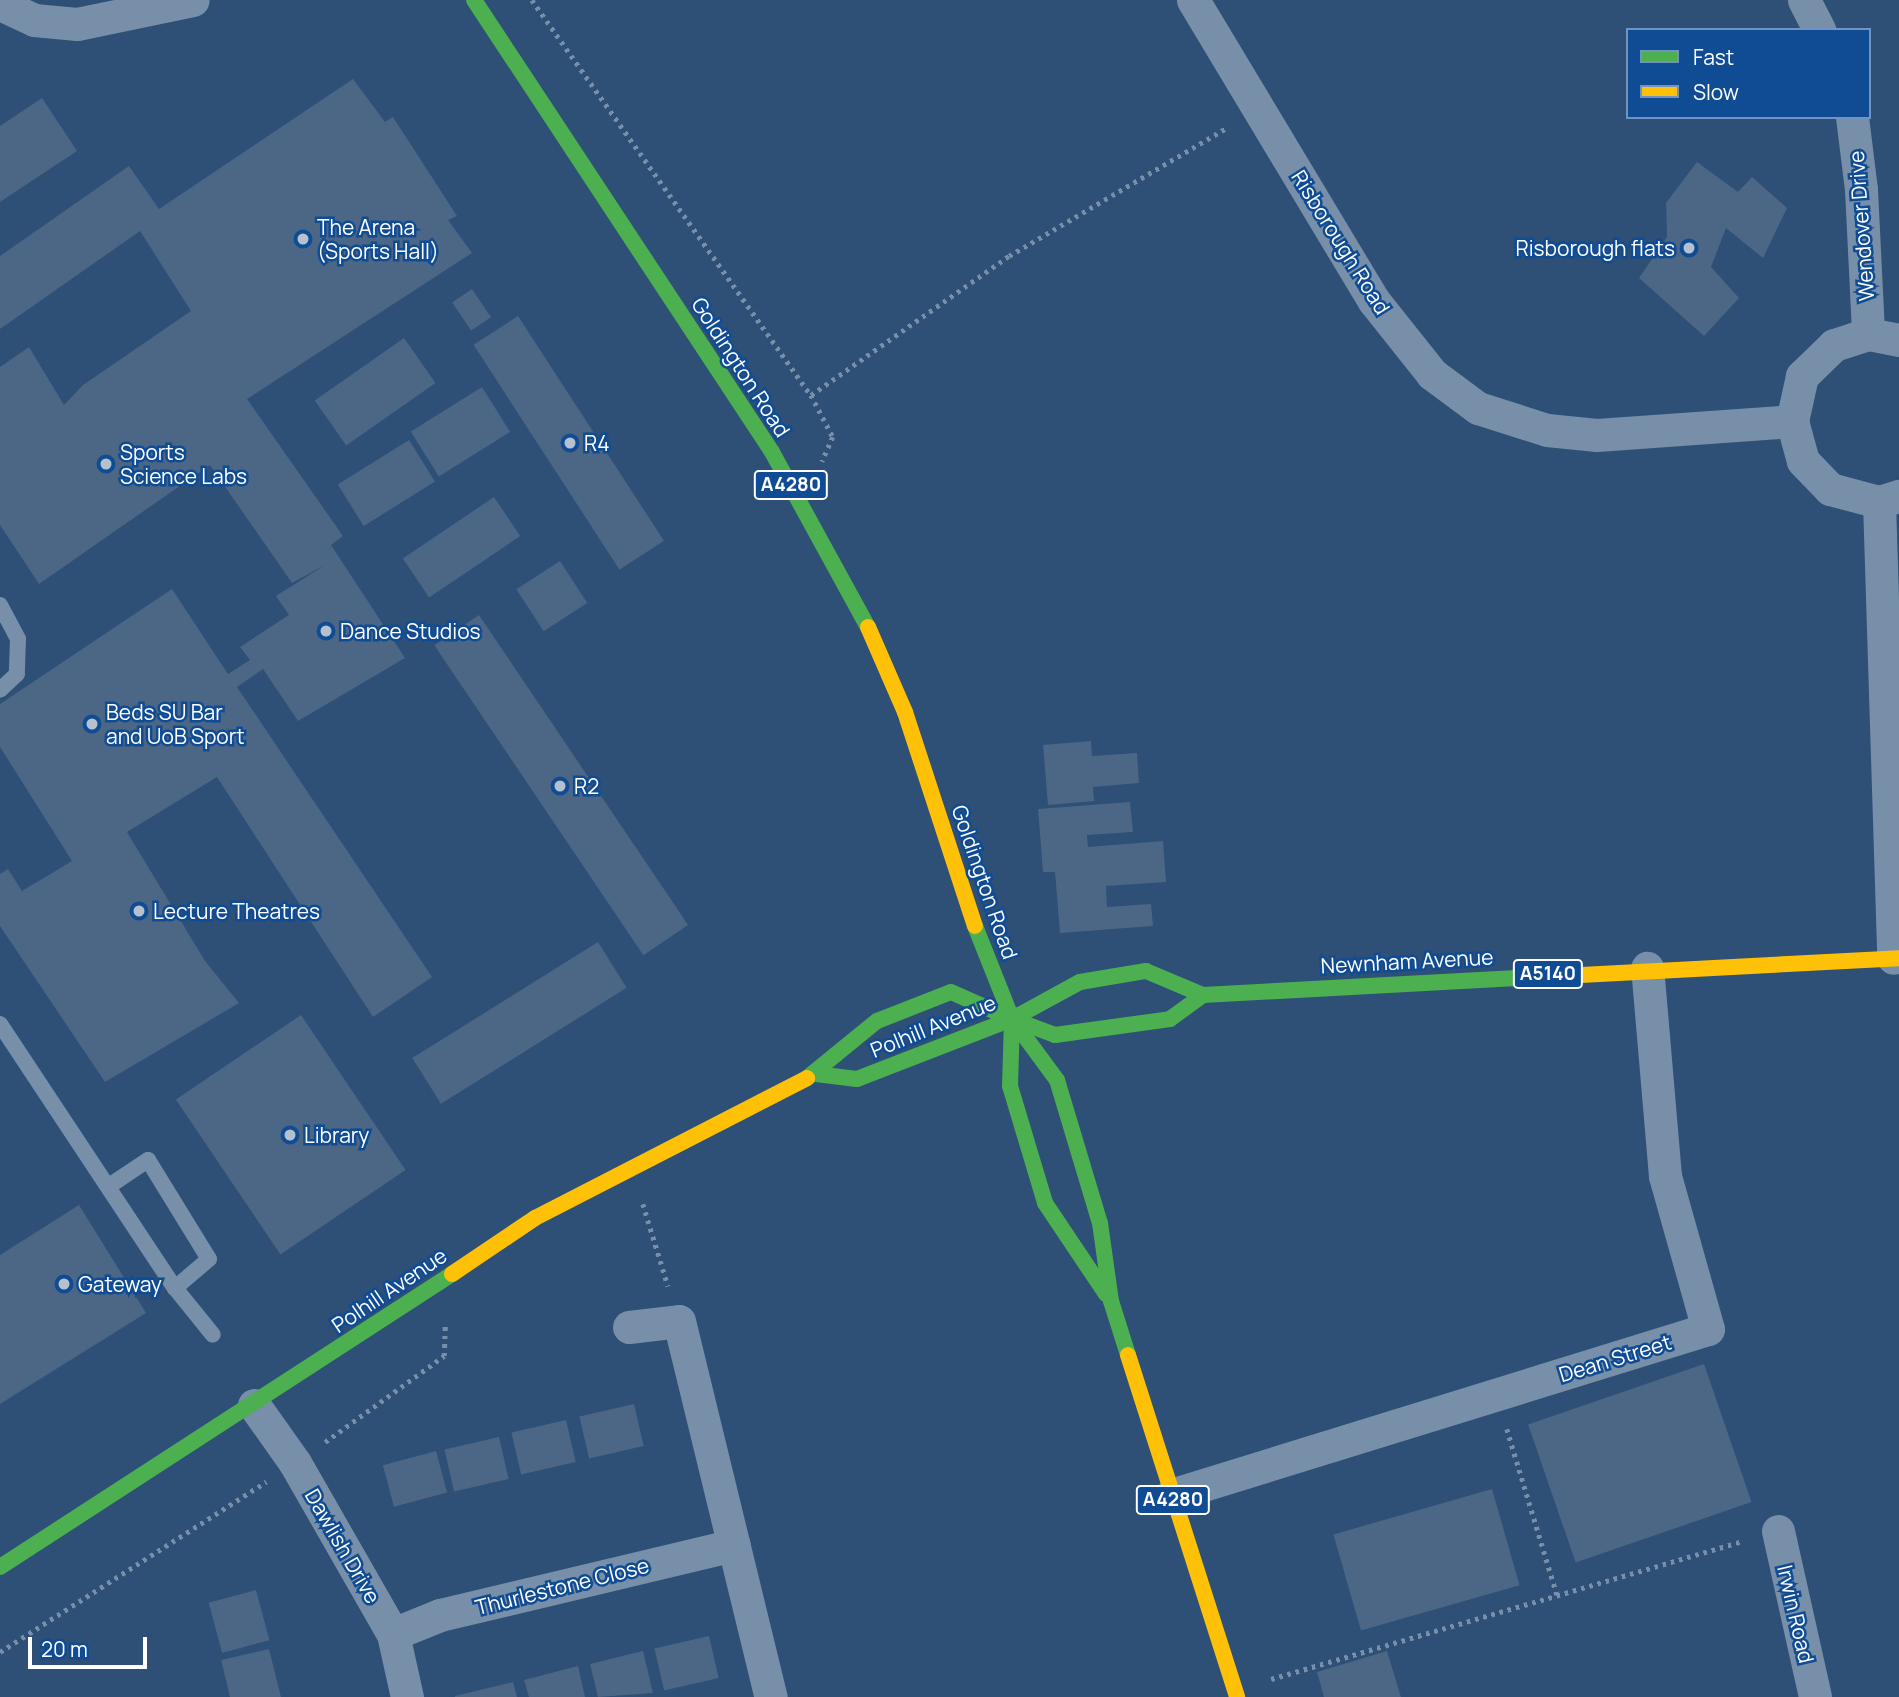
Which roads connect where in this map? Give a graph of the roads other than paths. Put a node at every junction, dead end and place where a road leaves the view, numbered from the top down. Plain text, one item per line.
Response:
1 (193, 0) edge
2 (474, 0) edge
3 (1193, 0) edge
4 (1804, 0) edge
5 (0, 4) edge
6 (1818, 28) edge
7 (1852, 119) edge
8 (1884, 337) edge
9 (1791, 421) junction
10 (1889, 499) edge
11 (0, 606) edge
12 (0, 690) edge
13 (1896, 958) edge
14 (1647, 968) junction
15 (1203, 995) junction
16 (1012, 1018) junction
17 (0, 1024) edge
18 (816, 1074) junction
19 (109, 1186) junction
20 (175, 1288) junction
21 (1111, 1301) junction
22 (629, 1327) dead end
23 (213, 1335) dead end
24 (254, 1405) junction
25 (1171, 1495) junction
26 (1778, 1531) road end
27 (734, 1545) junction
28 (0, 1567) edge
29 (393, 1634) junction
30 (1236, 1693) edge
31 (407, 1697) edge
32 (771, 1697) edge
33 (1815, 1697) edge

1 - 5 street
2 - 16 main road, Goldington Road / A4280
3 - 9 street, Risborough Road
4 - 6 street
7 - 8 street, Wendover Drive
8 - 9 street
9 - 10 street
10 - 13 street
11 - 12 lane
13 - 14 main road, Newnham Avenue / A5140
14 - 15 main road, Newnham Avenue / A5140
14 - 25 street, Dean Street
15 - 16 main road
15 - 16 main road
16 - 18 main road, Polhill Avenue
16 - 18 main road, Polhill Avenue
16 - 21 main road, Goldington Road / A4280
16 - 21 main road, Goldington Road
17 - 19 lane
18 - 24 main road, Polhill Avenue
19 - 20 lane
19 - 20 lane
20 - 23 lane
21 - 25 main road, Goldington Road / A4280
22 - 27 street
24 - 28 main road, Polhill Avenue
24 - 29 street, Dawlish Drive
25 - 30 main road, Goldington Road / A4280
26 - 33 street, Irwin Road
27 - 29 street, Thurlestone Close
27 - 32 street
29 - 31 street, Dawlish Drive

